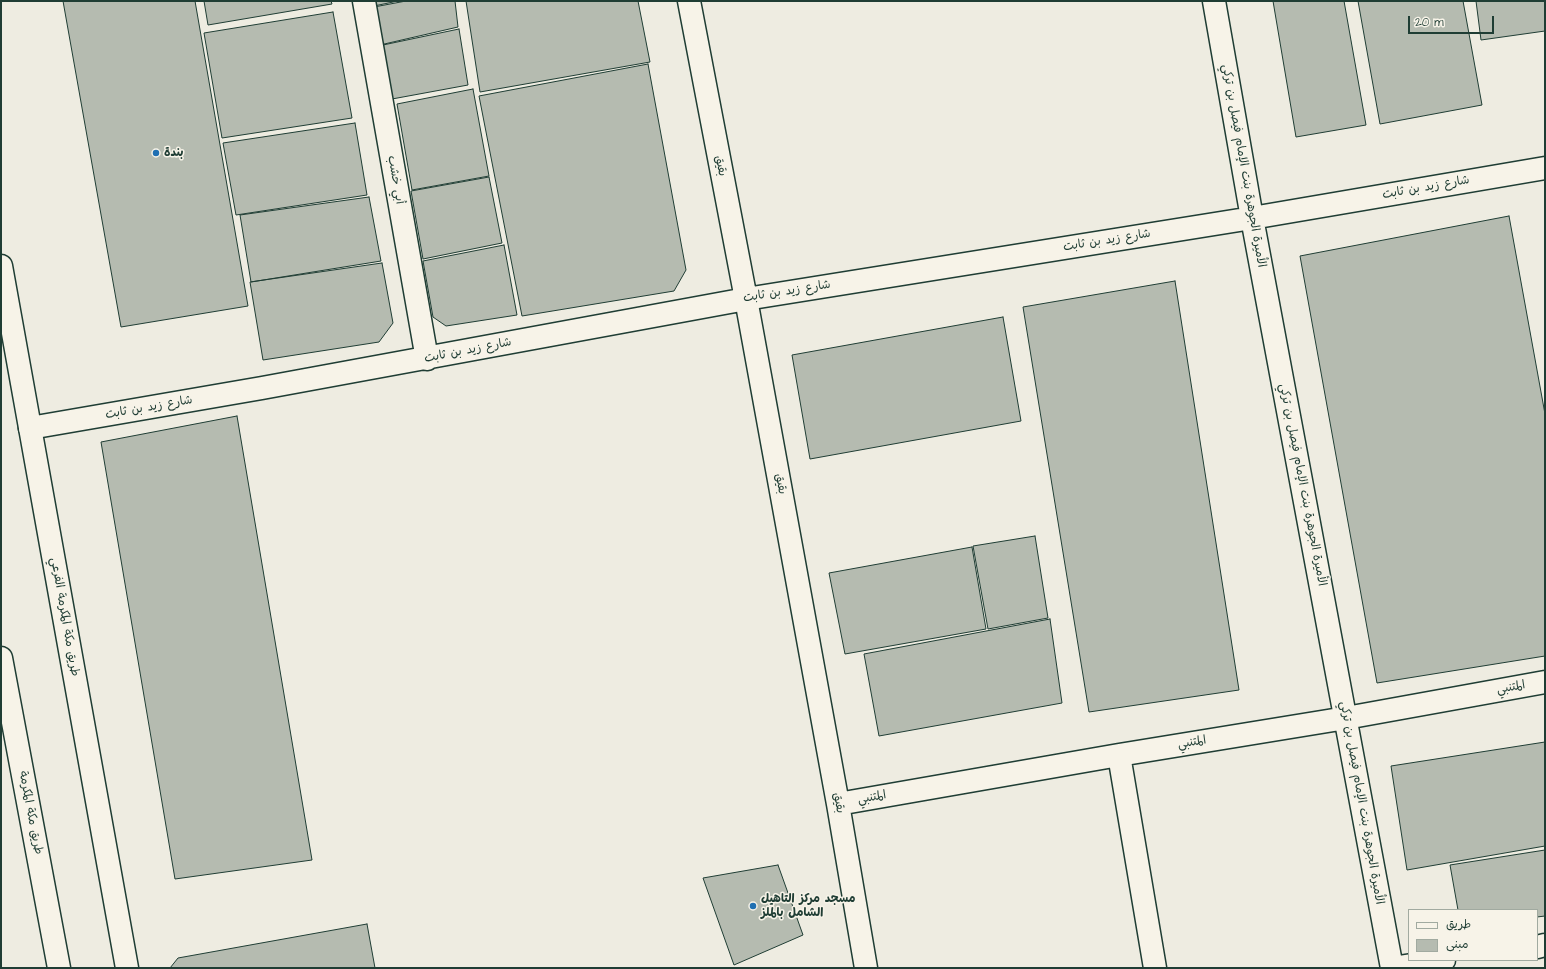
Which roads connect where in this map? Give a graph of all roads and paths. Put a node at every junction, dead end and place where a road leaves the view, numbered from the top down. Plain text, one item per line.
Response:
1 (364, 1) edge
2 (689, 1) edge
3 (1214, 1) edge
4 (1545, 168) edge
5 (1252, 218) junction
6 (1, 266) edge
7 (746, 299) junction
8 (426, 358) junction
9 (30, 428) junction
10 (1, 658) edge
11 (1545, 682) edge
12 (1346, 718) junction
13 (1119, 755) junction
14 (838, 804) junction
15 (1438, 961) edge
16 (59, 968) edge
17 (127, 968) edge
18 (866, 968) edge
19 (1155, 968) edge
20 (1392, 968) edge

1 - 8 main road, أبي خشب
2 - 7 main road, بقيق
3 - 5 main road, الأميرة الجوهرة بنت الإمام فيصل بن تركي
4 - 5 main road, شارع زيد بن ثابت
5 - 7 main road, شارع زيد بن ثابت
5 - 12 main road, الأميرة الجوهرة بنت الإمام فيصل بن تركي
6 - 9 main road, طريق مكة المكرمة الفرعي
7 - 8 main road, شارع زيد بن ثابت
7 - 14 main road, بقيق
8 - 9 main road, شارع زيد بن ثابت
9 - 17 main road, طريق مكة المكرمة الفرعي
10 - 16 main road, طريق مكة المكرمة
11 - 12 main road, المتنبي
12 - 13 main road, المتنبي
12 - 20 main road, الأميرة الجوهرة بنت الإمام فيصل بن تركي
13 - 14 main road, المتنبي
13 - 19 main road
14 - 18 main road, بقيق
15 - 20 main road

